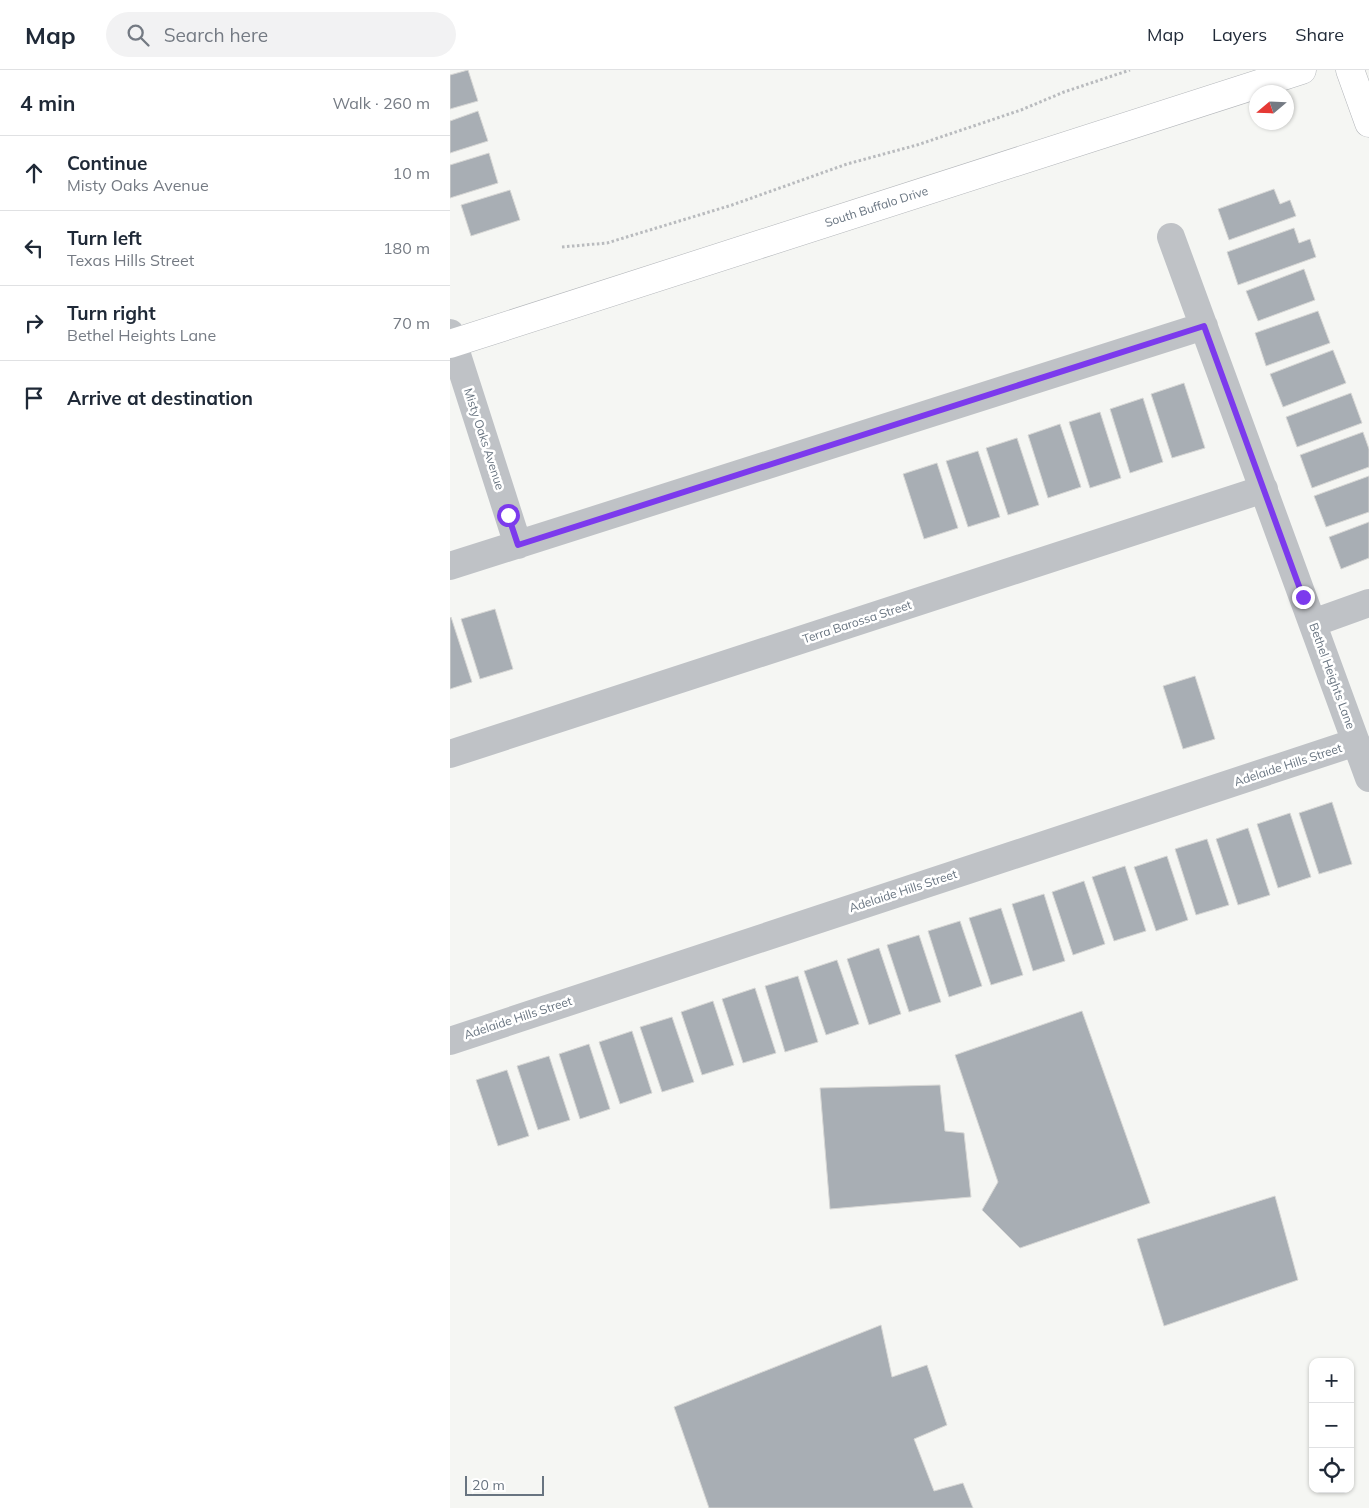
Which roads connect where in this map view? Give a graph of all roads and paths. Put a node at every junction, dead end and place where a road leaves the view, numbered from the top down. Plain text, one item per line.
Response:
1 (1130, 70) edge
2 (1302, 70) edge
3 (1350, 70) edge
4 (1369, 123) edge
5 (1171, 237) dead end
6 (562, 247) dead end
7 (1204, 326) junction
8 (451, 340) edge
9 (1264, 490) junction
10 (518, 545) junction
11 (450, 566) edge
12 (1369, 603) edge
13 (1313, 623) junction
14 (1356, 742) junction
15 (450, 754) edge
16 (1369, 778) edge
17 (450, 1040) edge

1 - 6 path
2 - 8 main road, South Buffalo Drive
3 - 4 main road
5 - 7 street, Bethel Heights Lane
7 - 9 street, Bethel Heights Lane
7 - 10 street
8 - 10 street, Misty Oaks Avenue
9 - 13 street, Bethel Heights Lane
9 - 15 street, Terra Barossa Street
10 - 11 street
12 - 13 street
13 - 14 street, Bethel Heights Lane
14 - 16 street, Bethel Heights Lane
14 - 17 street, Adelaide Hills Street

